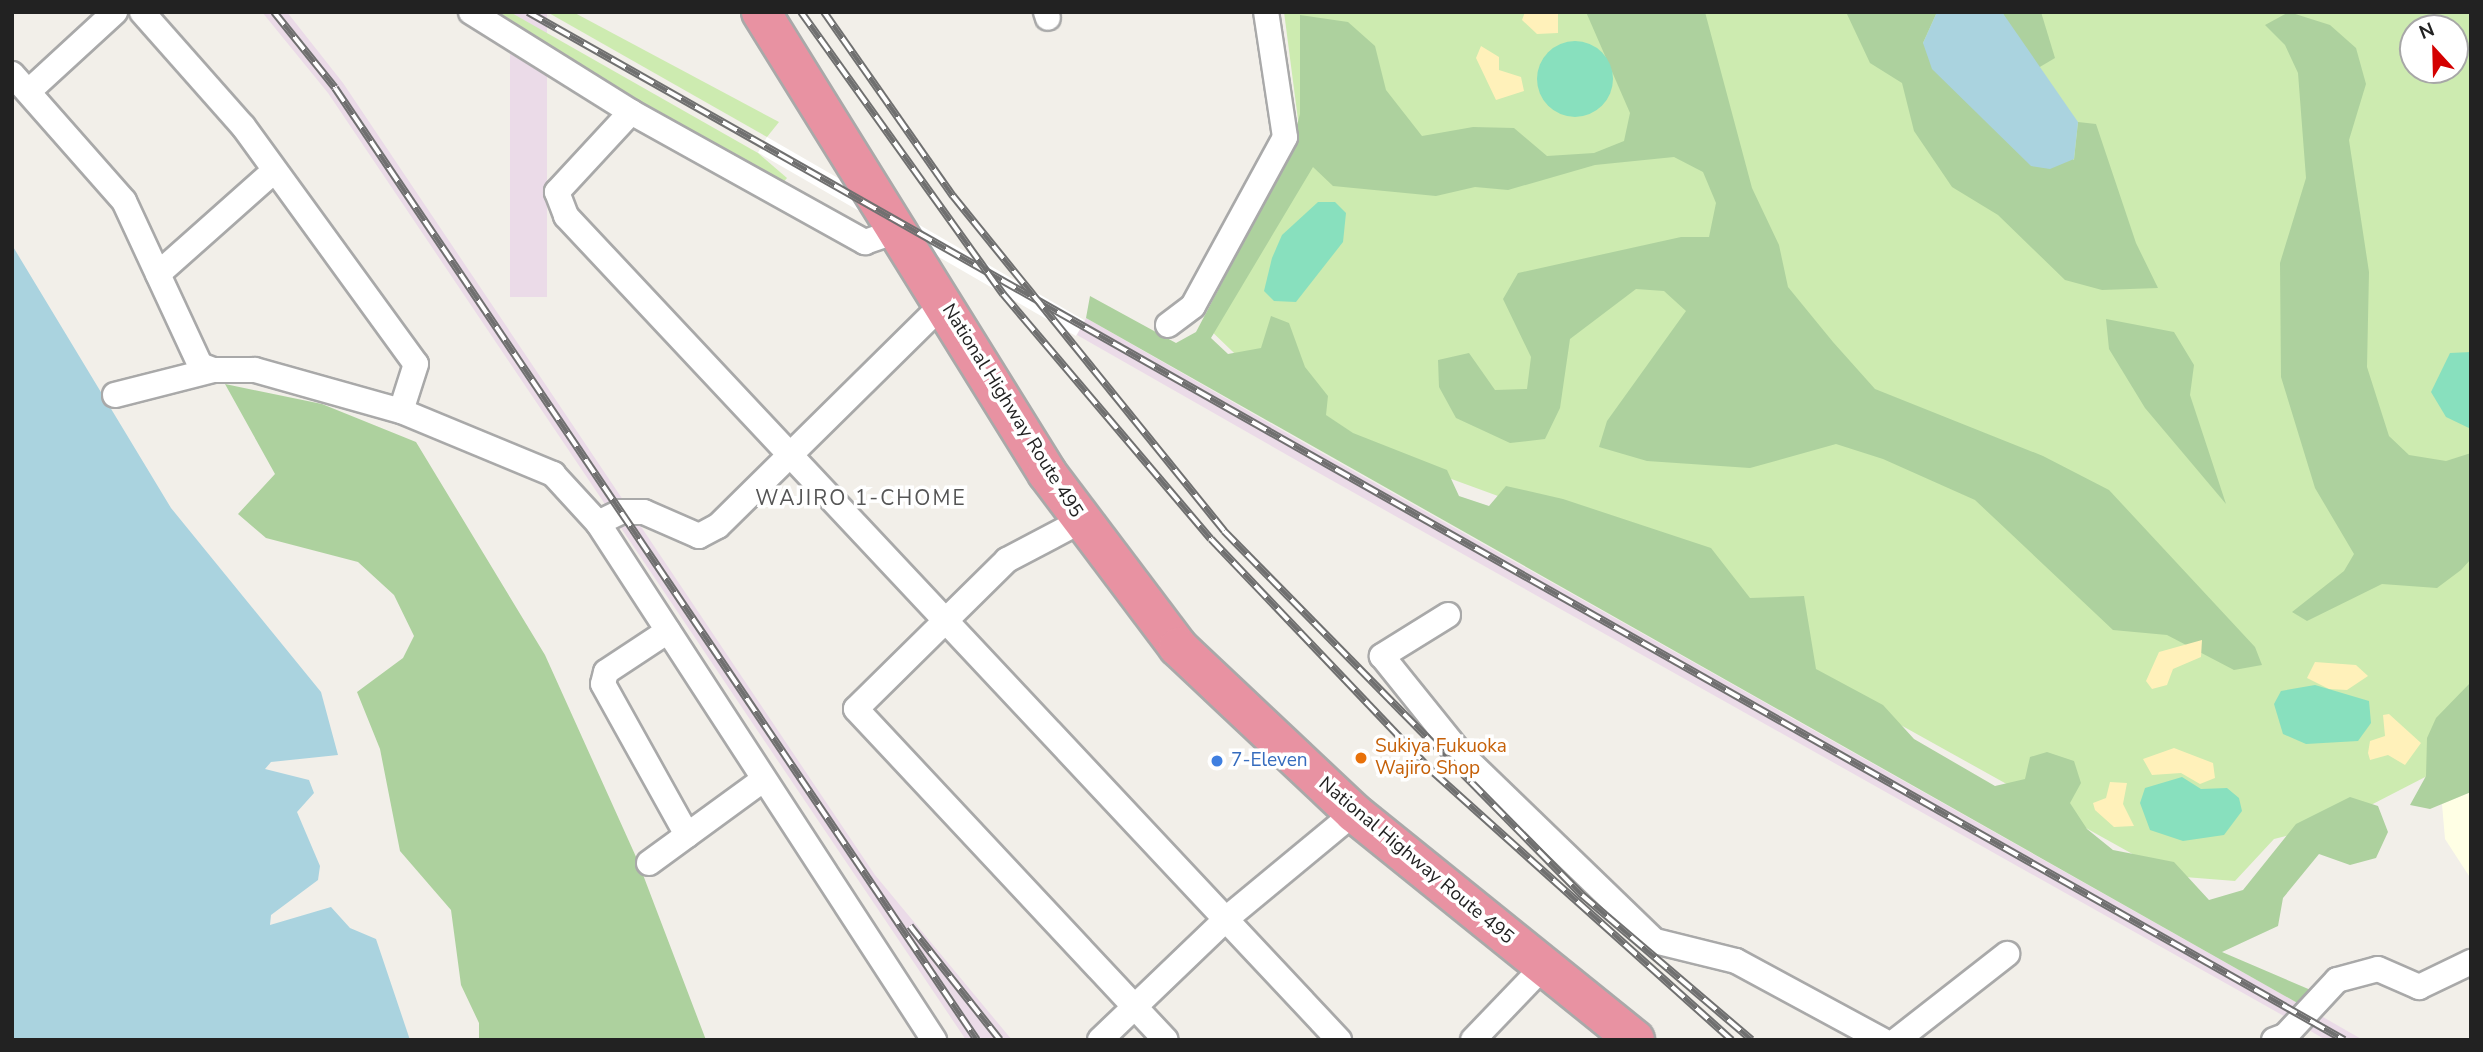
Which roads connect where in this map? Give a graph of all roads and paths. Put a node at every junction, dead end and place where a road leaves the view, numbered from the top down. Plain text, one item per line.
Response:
1 (115, 12) edge
2 (142, 12) edge
3 (471, 12) edge
4 (761, 12) edge
5 (1266, 12) edge
6 (21, 82) edge
7 (631, 112) junction
8 (274, 171) junction
9 (900, 230) junction
10 (158, 274) junction
11 (944, 303) junction
12 (1168, 325) dead end
13 (213, 370) junction
14 (115, 395) dead end
15 (401, 411) junction
16 (788, 453) junction
17 (1081, 521) junction
18 (598, 523) junction
19 (1448, 615) dead end
20 (943, 621) junction
21 (668, 631) junction
22 (763, 780) junction
23 (1354, 813) junction
24 (687, 835) junction
25 (649, 863) dead end
26 (1227, 918) junction
27 (2007, 954) dead end
28 (2471, 962) edge
29 (1544, 966) junction
30 (1135, 1007) junction
31 (934, 1040) edge
32 (1100, 1040) edge
33 (1166, 1040) edge
34 (1339, 1040) edge
35 (1473, 1040) edge
36 (1635, 1040) edge
37 (1882, 1040) edge
38 (1897, 1040) edge
39 (2274, 1040) edge

1 - 6 street
2 - 8 street
3 - 7 street
4 - 9 highway, National Highway Route 495
5 - 12 street
6 - 10 street
7 - 9 street
7 - 16 street
8 - 10 street
8 - 15 street
9 - 11 highway, National Highway Route 495
10 - 13 street
11 - 16 street
11 - 17 highway, National Highway Route 495
13 - 14 street
13 - 15 street
15 - 18 street
16 - 18 street
16 - 20 street
17 - 20 street
17 - 23 highway, National Highway Route 495
18 - 21 street
19 - 37 street
20 - 26 street
20 - 30 street
21 - 22 street
21 - 24 street
22 - 24 street
22 - 31 street
23 - 26 street
23 - 29 highway, National Highway Route 495
24 - 25 street
26 - 30 street
26 - 34 street
27 - 38 street
28 - 39 street
29 - 35 street
29 - 36 highway, National Highway Route 495
30 - 32 street
30 - 33 street

